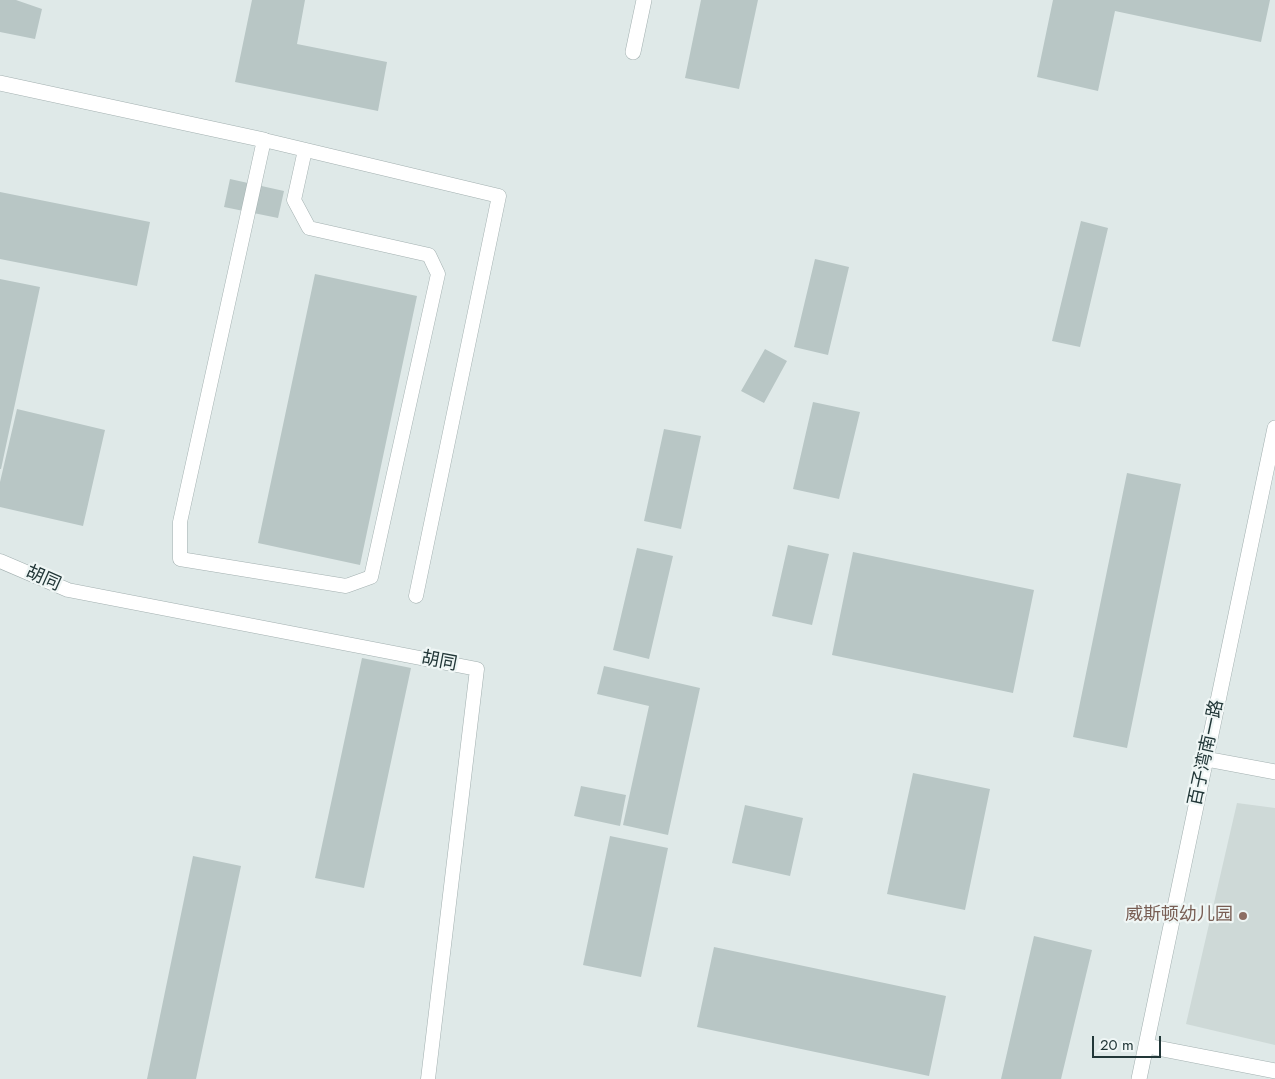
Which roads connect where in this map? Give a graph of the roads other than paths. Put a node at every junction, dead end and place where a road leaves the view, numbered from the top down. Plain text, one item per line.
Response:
1 (644, 0) edge
2 (633, 52) dead end
3 (0, 83) edge
4 (264, 140) junction
5 (305, 150) junction
6 (1275, 428) edge
7 (0, 561) edge
8 (416, 596) dead end
9 (1206, 759) junction
10 (1275, 772) edge
11 (1147, 1046) junction
12 (1275, 1071) edge
13 (428, 1079) edge
14 (1140, 1079) edge

1 - 2 street
3 - 4 street
4 - 5 lane
4 - 5 lane
5 - 8 lane
6 - 9 street, 百子湾南一路
7 - 13 lane, 胡同
9 - 10 street
9 - 11 street, 百子湾南一路
11 - 12 street
11 - 14 street, 百子湾南一路

